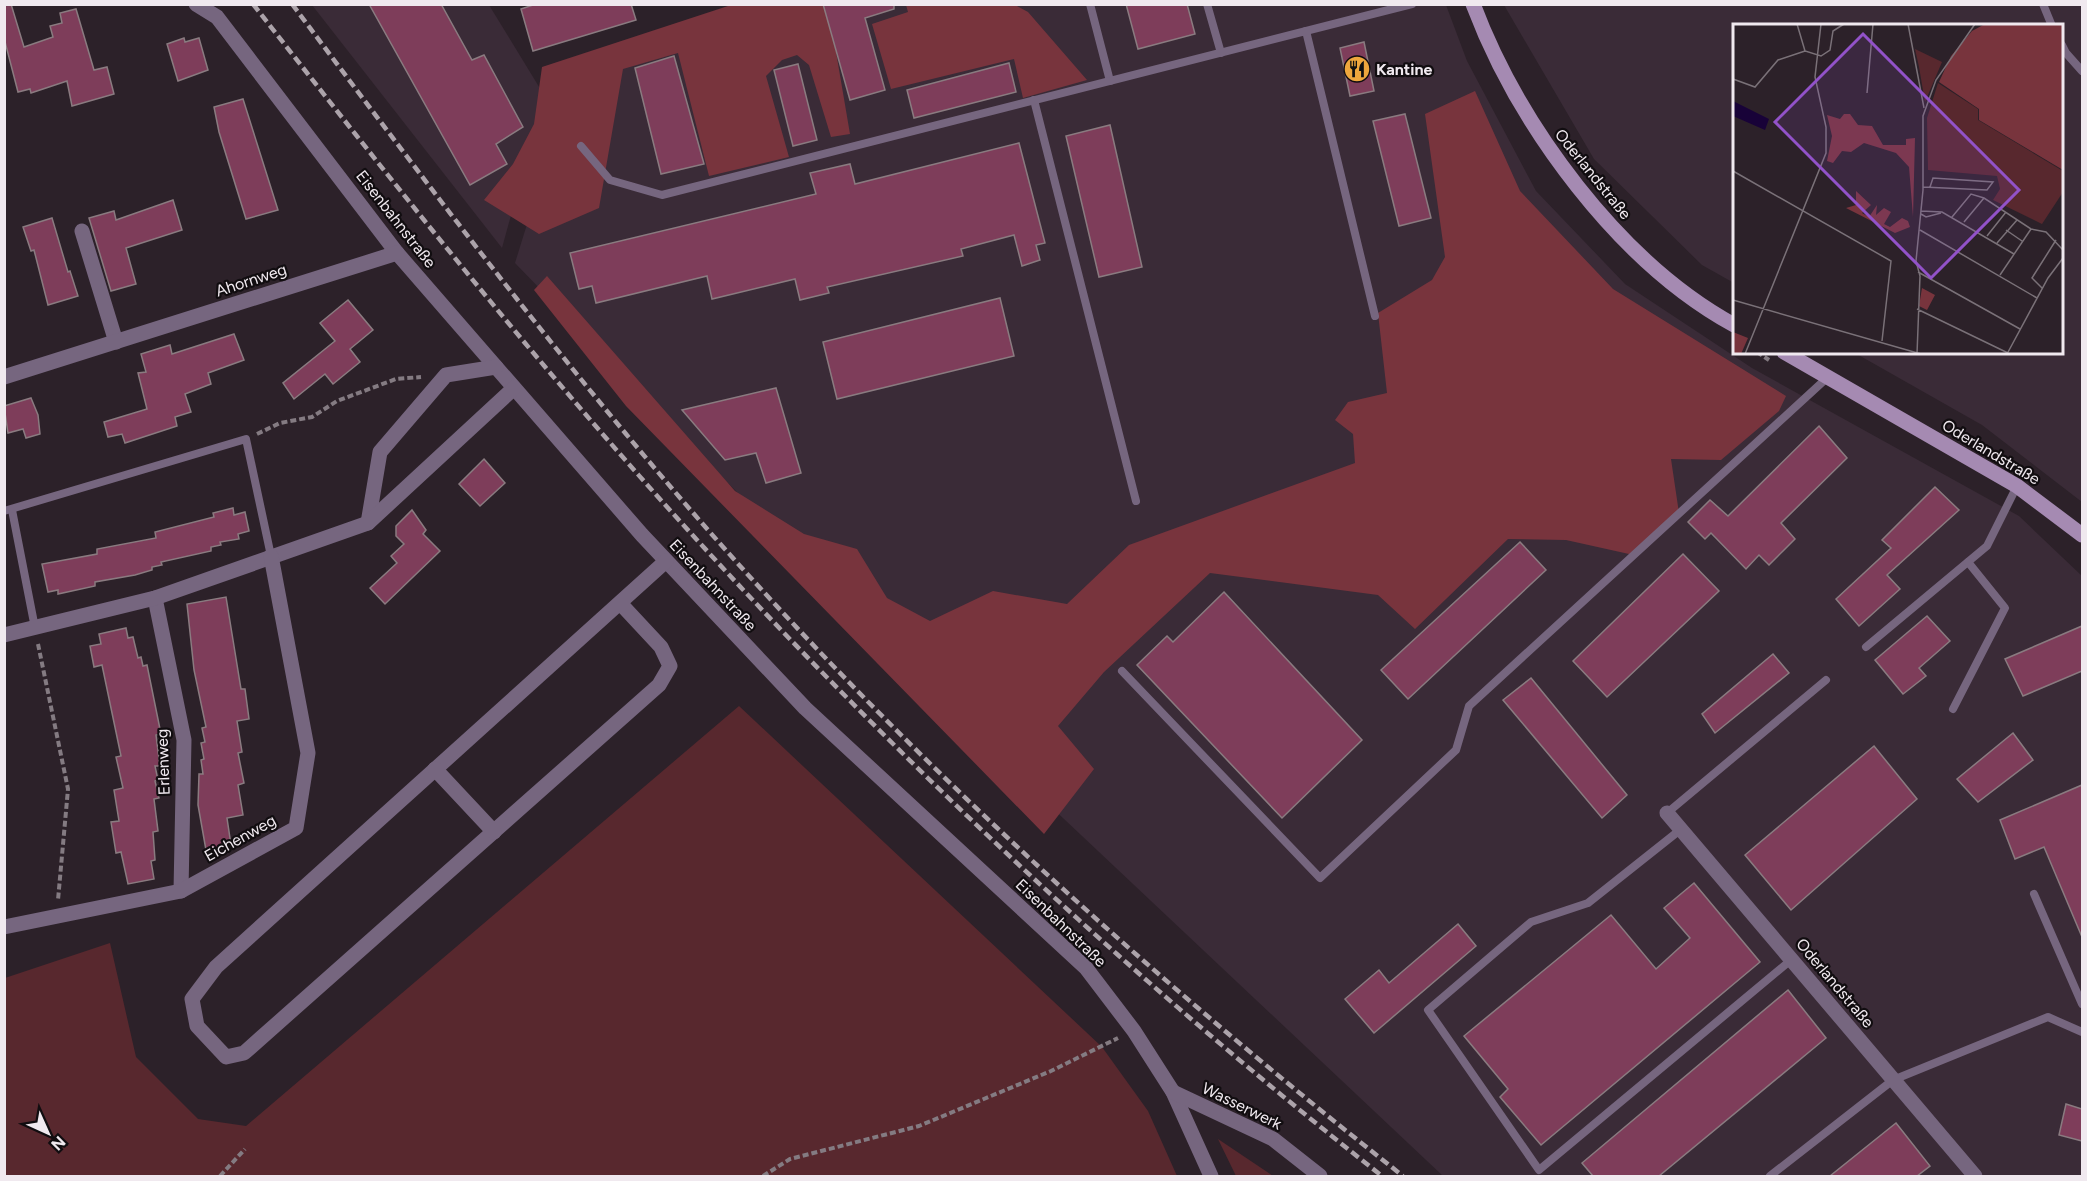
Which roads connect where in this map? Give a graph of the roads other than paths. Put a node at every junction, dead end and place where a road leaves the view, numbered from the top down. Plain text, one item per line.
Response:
1 (196, 4) edge
2 (1090, 4) edge
3 (1207, 4) edge
4 (1412, 4) edge
5 (1473, 4) edge
6 (2043, 4) edge
7 (2051, 24) edge
8 (1306, 31) junction
9 (2063, 47) edge
10 (1221, 53) junction
11 (2082, 71) edge
12 (1110, 81) junction
13 (1034, 100) junction
14 (581, 146) dead end
15 (82, 231) dead end
16 (397, 253) junction
17 (1374, 316) dead end
18 (1733, 324) edge
19 (116, 342) junction
20 (1788, 354) edge
21 (496, 366) junction
22 (4, 377) edge
23 (1828, 377) junction
24 (514, 388) junction
25 (2018, 486) junction
26 (1136, 501) dead end
27 (8, 510) edge
28 (369, 523) junction
29 (2082, 535) edge
30 (271, 556) junction
31 (666, 561) junction
32 (1968, 562) junction
33 (155, 598) junction
34 (620, 603) junction
35 (35, 628) junction
36 (4, 635) edge
37 (1866, 647) dead end
38 (1122, 671) dead end
39 (1826, 680) dead end
40 (1953, 709) dead end
41 (435, 769) junction
42 (1667, 813) joint
43 (1680, 830) junction
44 (494, 832) junction
45 (181, 891) junction
46 (2034, 894) dead end
47 (4, 927) edge
48 (1791, 960) junction
49 (2082, 1004) edge
50 (2082, 1032) edge
51 (1893, 1080) junction
52 (1173, 1092) junction
53 (1211, 1176) edge
54 (1320, 1176) edge
55 (1770, 1176) edge
56 (1975, 1176) edge

1 - 16 street, Eisenbahnstraße
2 - 12 lane
3 - 10 lane
4 - 8 lane
5 - 18 street, Oderlandstraße
6 - 7 lane
8 - 10 lane
8 - 17 lane
9 - 11 lane
10 - 12 lane
12 - 13 lane
13 - 14 lane
13 - 26 lane
15 - 19 street
16 - 19 street, Ahornweg
16 - 21 street, Eisenbahnstraße
19 - 22 street, Ahornweg
20 - 23 street, Oderlandstraße
21 - 24 street, Eisenbahnstraße
21 - 28 street
23 - 25 street, Oderlandstraße
23 - 38 lane
24 - 28 street
24 - 31 street, Eisenbahnstraße
25 - 29 street, Oderlandstraße
25 - 32 lane
27 - 30 lane
27 - 35 lane
28 - 30 street
30 - 33 street
30 - 45 street, Eichenweg
31 - 34 street
31 - 52 street, Eisenbahnstraße
32 - 37 lane
32 - 40 lane
33 - 35 street
33 - 45 street, Erlenweg
34 - 41 street
34 - 44 street
35 - 36 street
39 - 42 lane
41 - 44 street
41 - 44 street
42 - 43 street, Oderlandstraße
43 - 48 street, Oderlandstraße
43 - 48 lane
45 - 47 street, Eichenweg
46 - 49 lane
48 - 51 street, Oderlandstraße
50 - 51 lane
51 - 55 lane
51 - 56 street, Oderlandstraße
52 - 53 street, Eisenbahnstraße
52 - 54 street, Wasserwerk

